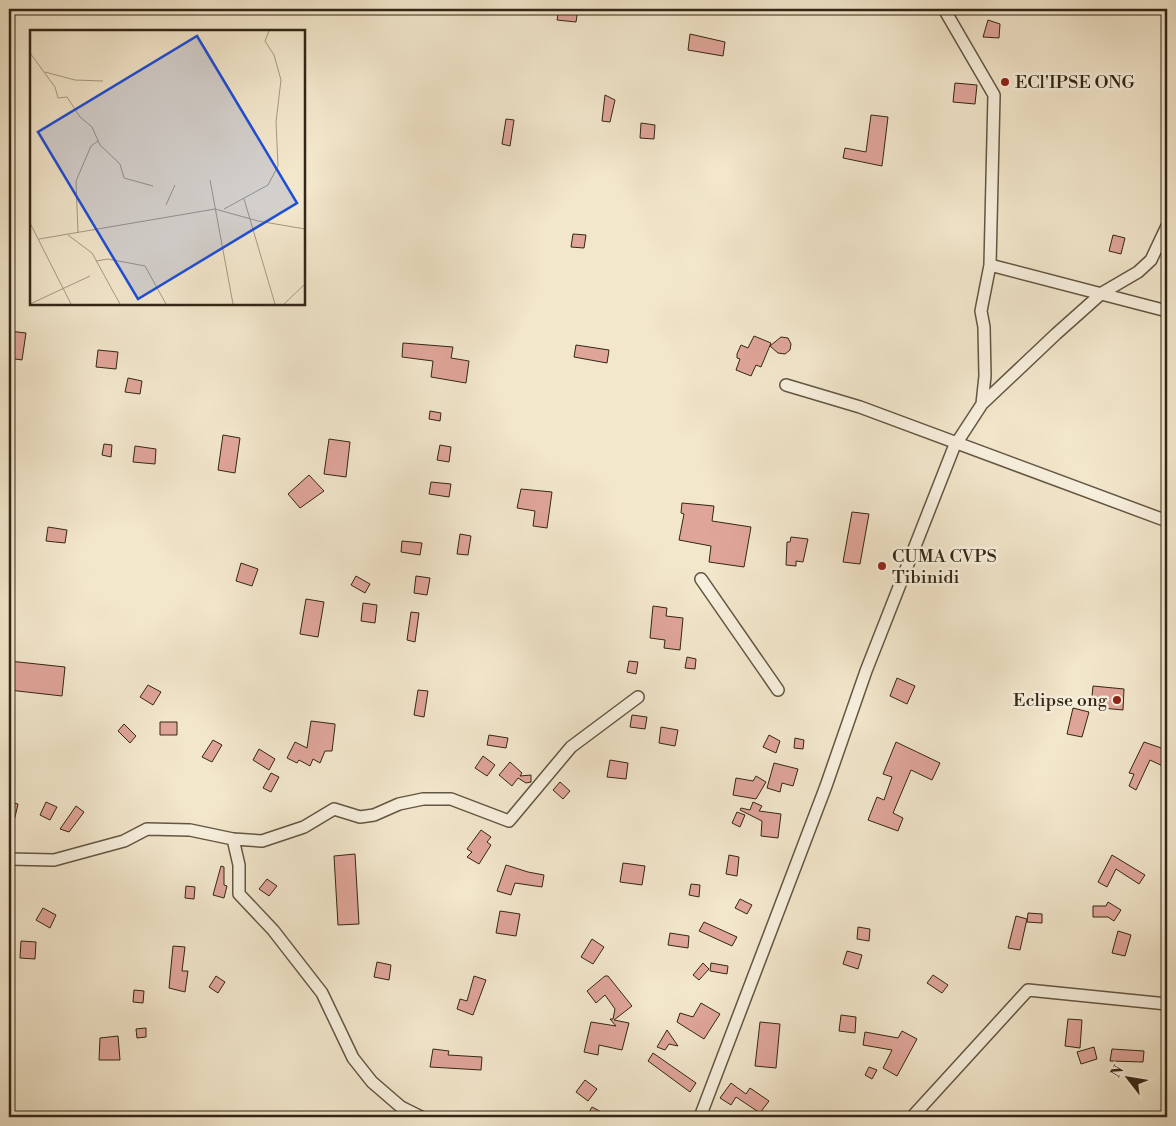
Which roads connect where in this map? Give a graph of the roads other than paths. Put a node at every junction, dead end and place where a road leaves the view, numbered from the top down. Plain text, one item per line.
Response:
1 (944, 9) edge
2 (1167, 226) edge
3 (990, 265) junction
4 (1102, 293) junction
5 (1167, 311) edge
6 (786, 385) dead end
7 (982, 404) junction
8 (957, 443) junction
9 (1167, 520) edge
10 (702, 579) dead end
11 (778, 690) dead end
12 (638, 697) dead end
13 (233, 839) junction
14 (9, 859) edge
15 (1167, 1004) edge
16 (421, 1117) edge
17 (700, 1117) edge
18 (912, 1117) edge

1 - 3 street
2 - 4 street
3 - 4 street
3 - 7 street
4 - 5 street
4 - 7 street
6 - 8 street
7 - 8 street
8 - 9 street
8 - 17 street
10 - 11 street
12 - 13 street
13 - 14 street
13 - 16 street
15 - 18 street

